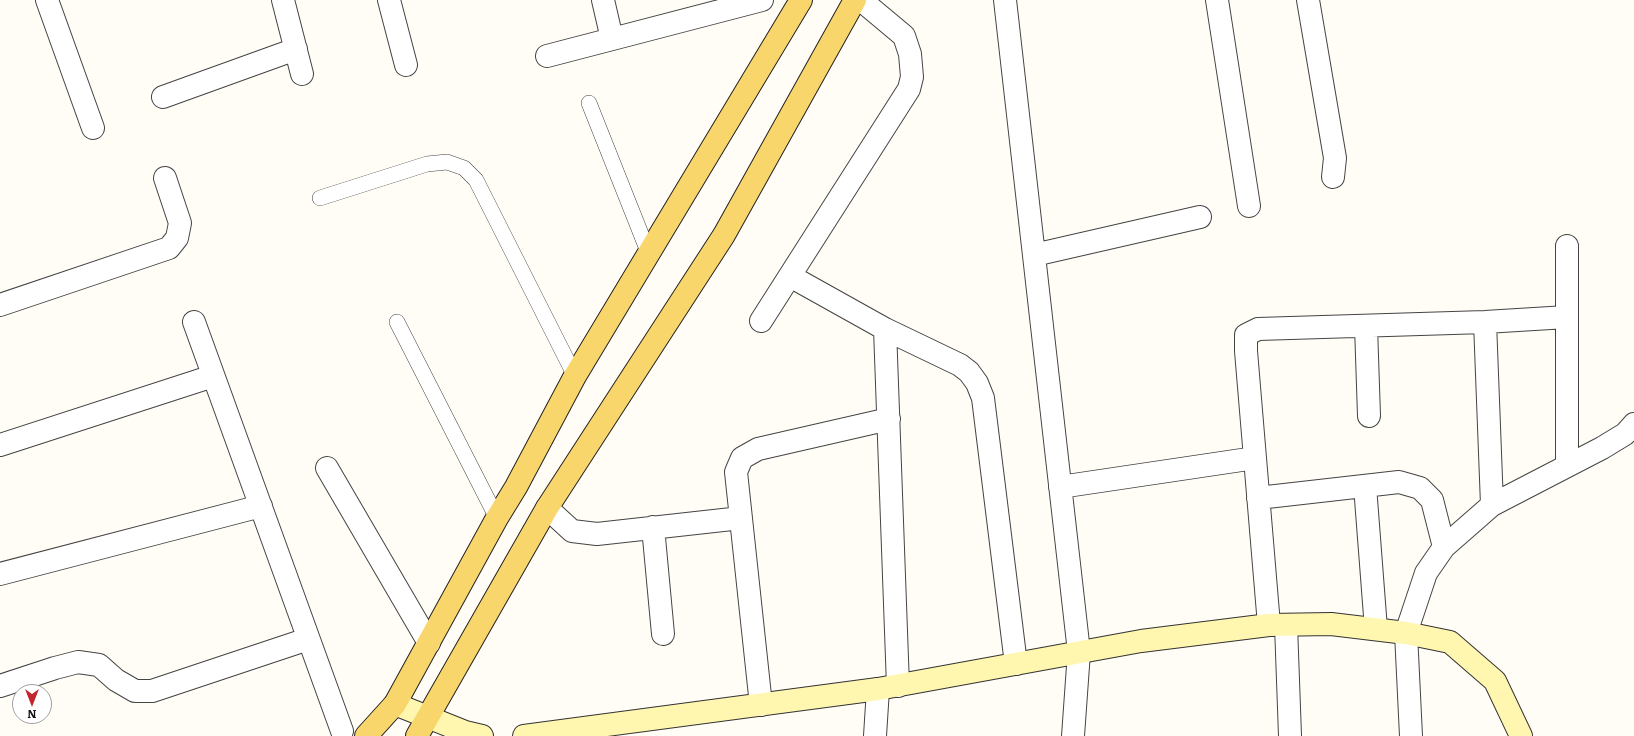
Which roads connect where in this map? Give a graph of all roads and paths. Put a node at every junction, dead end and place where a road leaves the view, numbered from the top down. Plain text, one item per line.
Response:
1 (47, 0) edge
2 (283, 0) edge
3 (389, 0) edge
4 (603, 0) edge
5 (762, 0) edge
6 (801, 0) edge
7 (854, 0) edge
8 (861, 0) edge
9 (1005, 0) edge
10 (1217, 0) edge
11 (1308, 0) edge
12 (711, 6) edge
13 (612, 39) junction
14 (296, 49) junction
15 (547, 56) dead end
16 (406, 65) dead end
17 (302, 74) dead end
18 (163, 97) dead end
19 (589, 103) dead end
20 (93, 128) dead end
21 (1333, 177) dead end
22 (164, 178) dead end
23 (320, 198) dead end
24 (1249, 206) dead end
25 (1200, 217) dead end
26 (1567, 246) dead end
27 (649, 254) junction
28 (1034, 255) junction
29 (790, 276) junction
30 (0, 305) edge
31 (1567, 317) junction
32 (761, 321) dead end
33 (194, 322) dead end
34 (397, 322) dead end
35 (1485, 322) junction
36 (1366, 326) junction
37 (885, 329) junction
38 (213, 376) junction
39 (575, 376) junction
40 (1369, 416) dead end
41 (889, 419) junction
42 (1634, 424) edge
43 (0, 445) edge
44 (1255, 458) junction
45 (1567, 466) junction
46 (327, 468) dead end
47 (1365, 486) junction
48 (1060, 487) junction
49 (1258, 498) junction
50 (1492, 505) junction
51 (261, 506) junction
52 (547, 508) junction
53 (497, 518) junction
54 (741, 518) junction
55 (653, 527) junction
56 (1444, 547) junction
57 (0, 574) edge
58 (1278, 625) junction
59 (1376, 629) junction
60 (1406, 633) junction
61 (663, 634) dead end
62 (308, 639) junction
63 (429, 644) junction
64 (1079, 652) junction
65 (1016, 664) junction
66 (0, 686) edge
67 (888, 687) junction
68 (395, 704) junction
69 (761, 705) junction
70 (423, 727) edge
71 (637, 728) edge
72 (340, 734) edge
73 (366, 736) edge
74 (482, 736) edge
75 (524, 736) edge
76 (875, 736) edge
77 (1073, 736) edge
78 (1290, 736) edge
79 (1411, 736) edge
80 (1521, 736) edge

1 - 20 street
2 - 14 street
3 - 16 street
4 - 13 street
5 - 12 street
6 - 27 main road
7 - 52 main road
8 - 29 street
9 - 28 street
10 - 24 street
11 - 21 street
12 - 13 street
13 - 15 street
14 - 17 street
14 - 18 street
19 - 27 lane
22 - 30 street
23 - 39 lane
25 - 28 street
26 - 31 street
27 - 39 main road
28 - 48 street
29 - 32 street
29 - 37 street
31 - 35 street
31 - 45 street
33 - 38 street
34 - 53 lane
35 - 36 street
35 - 50 street
36 - 40 street
36 - 44 street
37 - 41 street
37 - 65 street
38 - 43 street
38 - 51 street
39 - 53 main road
41 - 54 street
41 - 67 street
42 - 45 street
44 - 48 street
44 - 49 street
45 - 50 street
46 - 63 street
47 - 49 street
47 - 56 street
47 - 59 street
48 - 64 street
49 - 58 street
50 - 56 street
51 - 57 street
51 - 62 street
52 - 55 street
52 - 70 main road
53 - 63 main road
54 - 55 street
54 - 69 street
55 - 61 street
56 - 60 street
58 - 59 street
58 - 64 street
58 - 78 street
59 - 60 street
60 - 79 street
60 - 80 street
62 - 66 street
62 - 72 street
63 - 68 main road
64 - 65 street
64 - 77 street
65 - 67 street
67 - 69 street
67 - 76 street
68 - 70 street
68 - 73 main road
69 - 71 street
70 - 74 street
71 - 75 street

